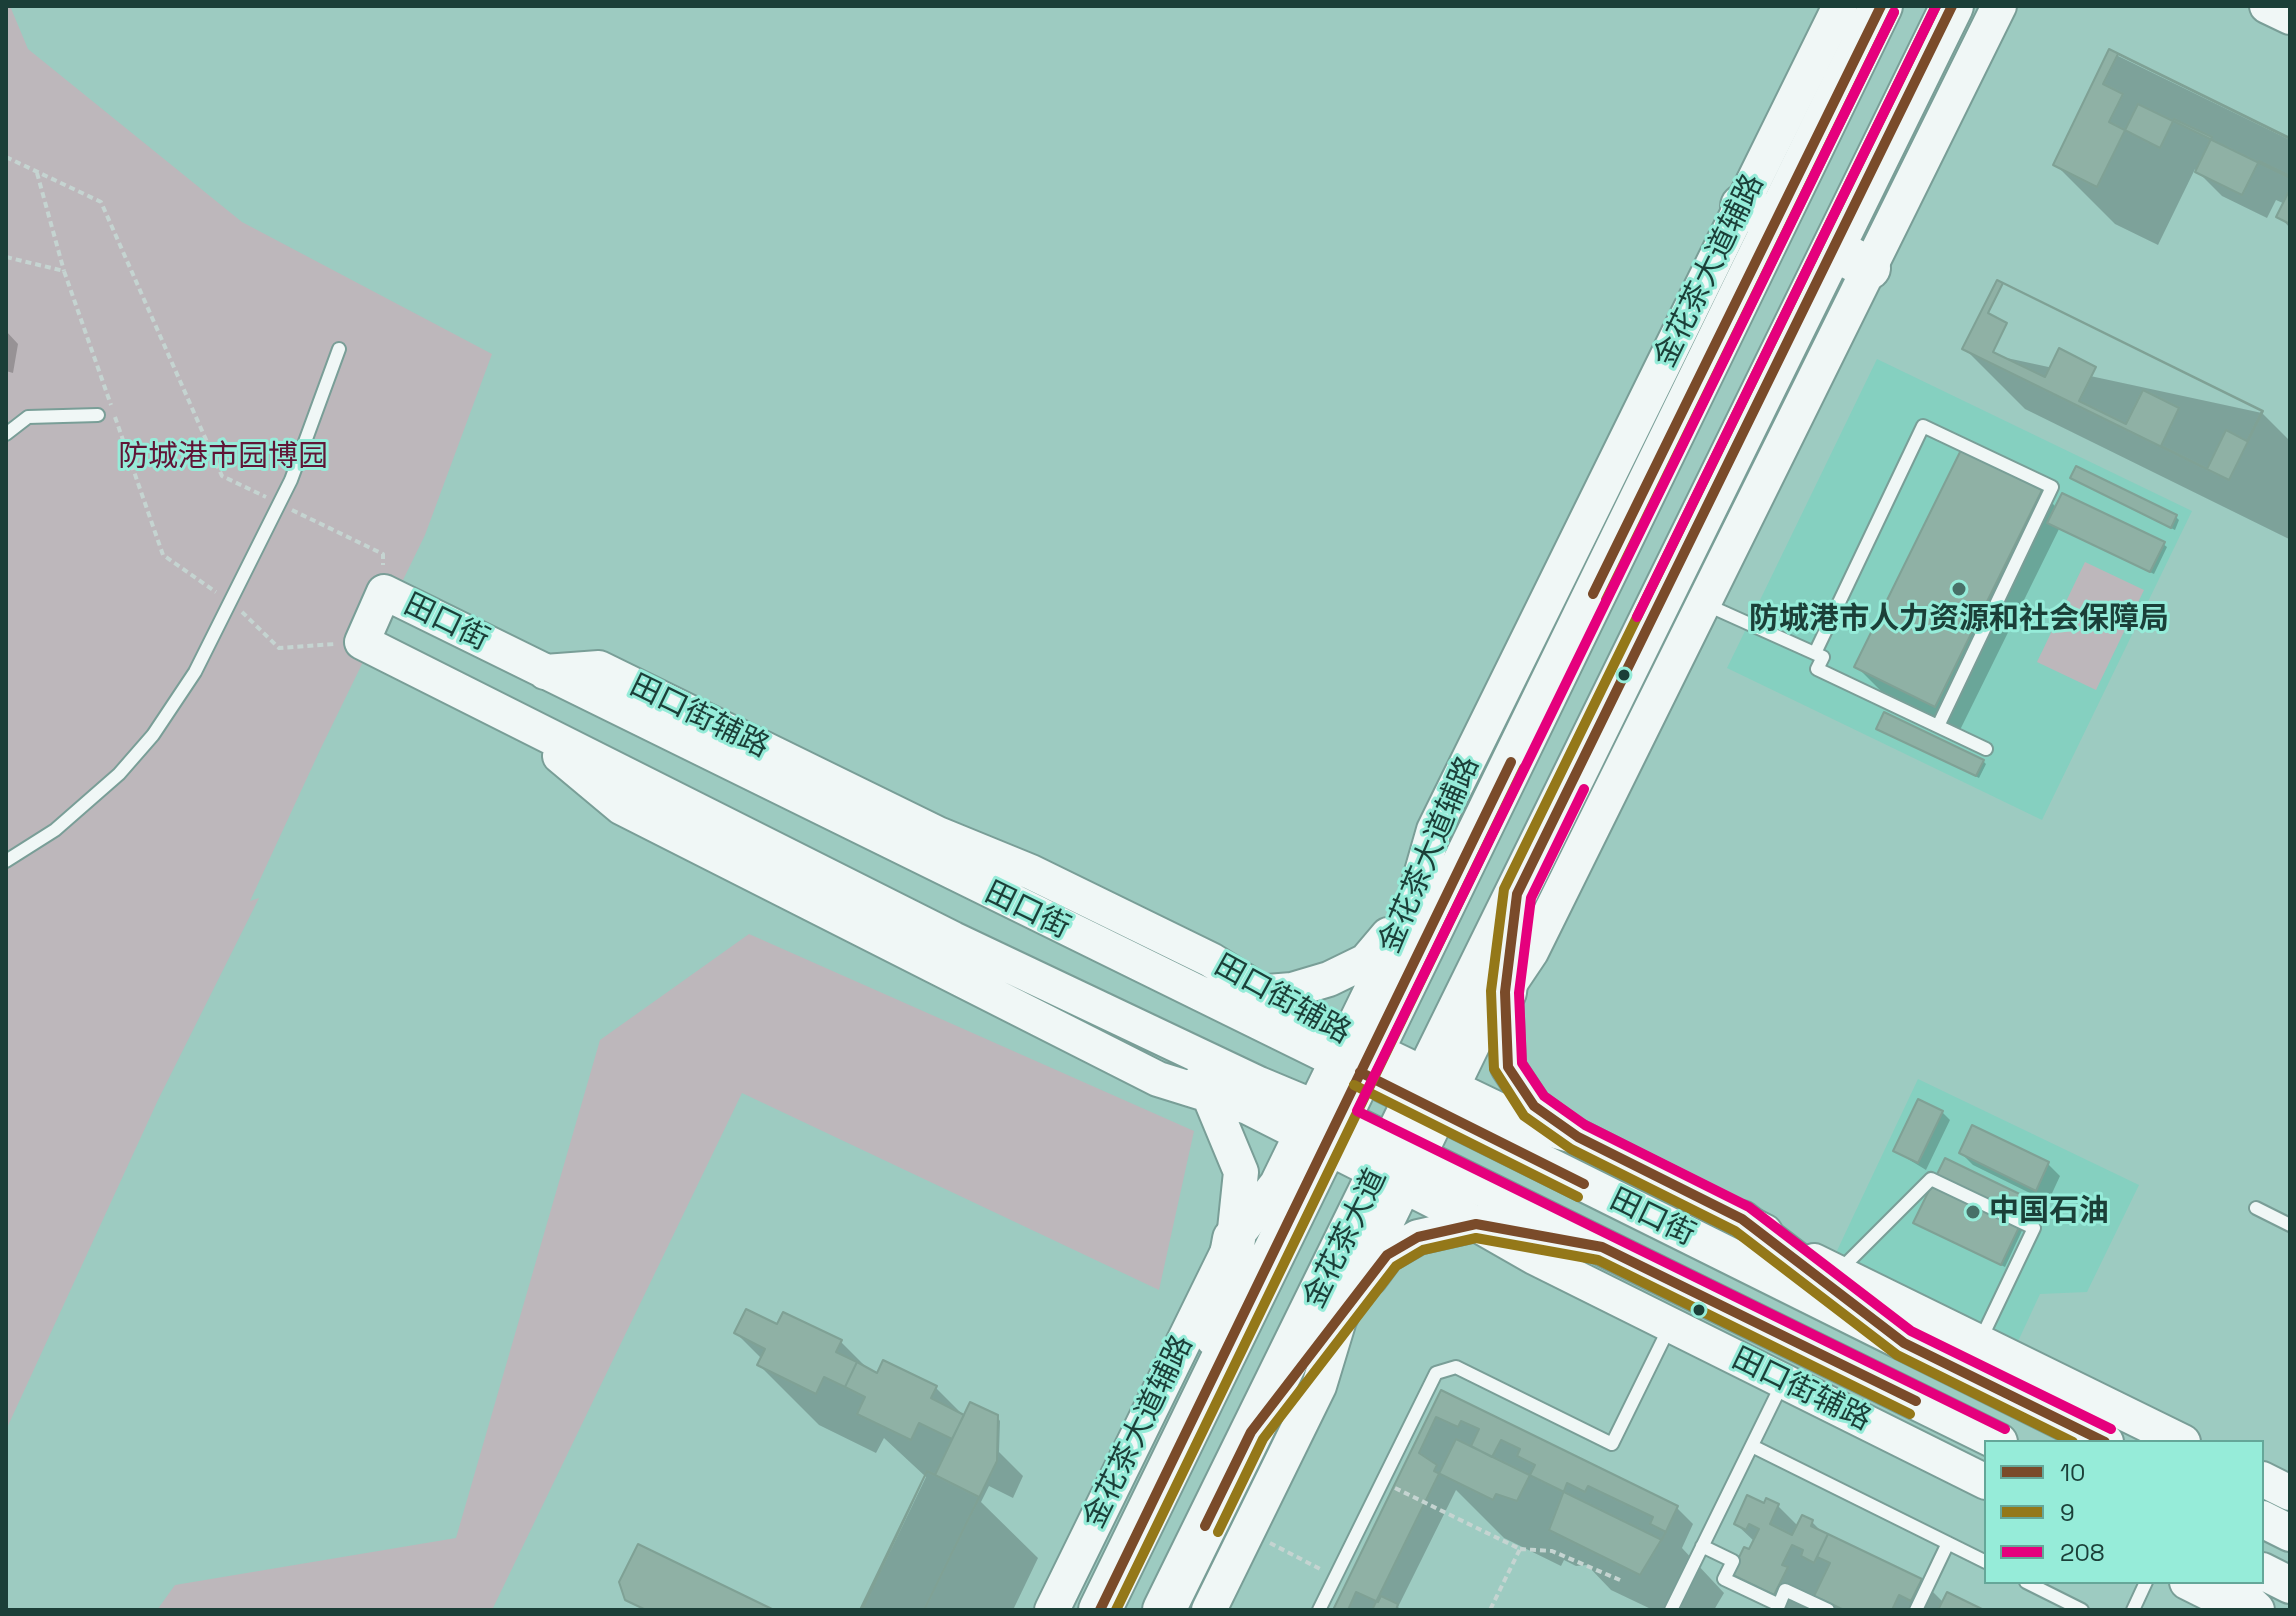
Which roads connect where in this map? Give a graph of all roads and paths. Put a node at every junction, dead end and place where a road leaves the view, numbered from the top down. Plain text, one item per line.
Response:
1 (1840, 6) edge
2 (1881, 6) edge
3 (1952, 6) edge
4 (1999, 6) edge
5 (2267, 6) edge
6 (2290, 17) edge
7 (6, 157) edge
8 (36, 172) junction
9 (1759, 213) junction
10 (6, 257) edge
11 (1851, 258) junction
12 (64, 271) junction
13 (339, 349) dead end
14 (98, 415) dead end
15 (6, 434) edge
16 (279, 504) junction
17 (384, 592) junction
18 (231, 601) junction
19 (1704, 603) junction
20 (362, 642) junction
21 (1815, 653) junction
22 (1938, 726) junction
23 (1986, 749) dead end
24 (748, 757) junction
25 (6, 861) edge
26 (1517, 894) junction
27 (1412, 907) junction
28 (947, 954) junction
29 (1169, 981) junction
30 (1505, 992) junction
31 (1264, 993) junction
32 (1148, 1031) junction
33 (1354, 1054) junction
34 (1433, 1093) junction
35 (1209, 1095) junction
36 (1319, 1126) junction
37 (1578, 1137) junction
38 (1398, 1165) junction
39 (2256, 1208) dead end
40 (1742, 1219) junction
41 (1476, 1224) junction
42 (2290, 1225) edge
43 (1234, 1239) junction
44 (1602, 1247) junction
45 (1836, 1274) junction
46 (1339, 1320) junction
47 (1670, 1325) junction
48 (1904, 1343) junction
49 (1972, 1359) junction
50 (1783, 1381) junction
51 (1206, 1391) junction
52 (1251, 1432) junction
53 (1995, 1440) edge
54 (2102, 1440) edge
55 (2178, 1440) edge
56 (1752, 1446) junction
57 (2264, 1480) edge
58 (1984, 1481) edge
59 (1393, 1487) dead end
60 (2290, 1493) edge
61 (2264, 1520) edge
62 (1250, 1526) junction
63 (2290, 1533) edge
64 (1948, 1543) junction
65 (1702, 1546) junction
66 (1520, 1549) junction
67 (1984, 1561) edge
68 (2264, 1572) edge
69 (1335, 1577) junction
70 (1620, 1580) dead end
71 (2030, 1584) edge
72 (2145, 1584) edge
73 (2191, 1584) edge
74 (2228, 1584) edge
75 (2290, 1585) edge
76 (1052, 1610) edge
77 (1100, 1610) edge
78 (1164, 1610) edge
79 (1209, 1610) edge
80 (1319, 1610) edge
81 (1490, 1610) edge
82 (1671, 1610) edge
83 (1828, 1610) edge
84 (1916, 1610) edge
85 (2082, 1610) edge
86 (2133, 1610) edge
87 (2243, 1610) edge
88 (2256, 1610) edge

1 - 9 street, 金花茶大道辅路
2 - 9 highway, 金花茶大道
3 - 11 highway, 金花茶大道
4 - 11 street
5 - 6 street
7 - 8 path
8 - 12 path
8 - 16 path
9 - 27 street, 金花茶大道辅路
9 - 33 highway, 金花茶大道
10 - 12 path
11 - 19 street
11 - 26 highway, 金花茶大道
12 - 18 path
13 - 16 lane
14 - 15 lane
16 - 17 path
16 - 18 lane
17 - 20 street, 田口街
17 - 24 street, 田口街
18 - 20 path
18 - 25 lane
19 - 21 lane
19 - 30 street
20 - 28 street, 田口街
21 - 22 lane
21 - 22 lane
22 - 23 lane
24 - 29 street, 田口街
24 - 31 street, 田口街辅路
26 - 30 highway
26 - 34 highway, 金花茶大道
27 - 31 street
27 - 33 street, 金花茶大道辅路
28 - 32 street, 田口街
28 - 35 street
29 - 31 street
29 - 33 street, 田口街
30 - 34 street
30 - 37 street
31 - 33 street, 田口街辅路
32 - 35 street
32 - 36 street, 田口街
33 - 34 main road, 田口街
33 - 36 highway, 金花茶大道
34 - 37 street
34 - 38 highway, 金花茶大道
34 - 48 main road, 田口街
35 - 36 street
35 - 43 street
36 - 38 main road, 田口街
36 - 43 street, 金花茶大道辅路
36 - 51 highway, 金花茶大道
37 - 40 street
38 - 41 street, 田口街辅路
38 - 44 main road, 田口街
38 - 46 street
38 - 52 highway, 金花茶大道
39 - 42 lane
40 - 45 street
40 - 48 main road
41 - 44 main road
41 - 46 street
41 - 47 street, 田口街辅路
43 - 51 highway
43 - 76 street, 金花茶大道辅路
44 - 53 main road, 田口街
45 - 49 street
45 - 49 lane
46 - 52 highway
46 - 62 street
47 - 50 street, 田口街辅路
47 - 69 lane
48 - 49 main road, 田口街
49 - 54 main road, 田口街
49 - 55 street
50 - 56 lane
50 - 58 street, 田口街辅路
51 - 77 highway, 金花茶大道
52 - 78 highway, 金花茶大道
56 - 64 lane
56 - 65 lane
57 - 60 street
59 - 66 path
61 - 63 main road
62 - 69 path
62 - 79 street
64 - 67 lane
64 - 84 lane
65 - 82 lane
65 - 83 lane
66 - 70 path
66 - 81 path
68 - 75 main road
69 - 80 lane
71 - 85 lane
72 - 86 lane
73 - 87 street
74 - 88 main road

